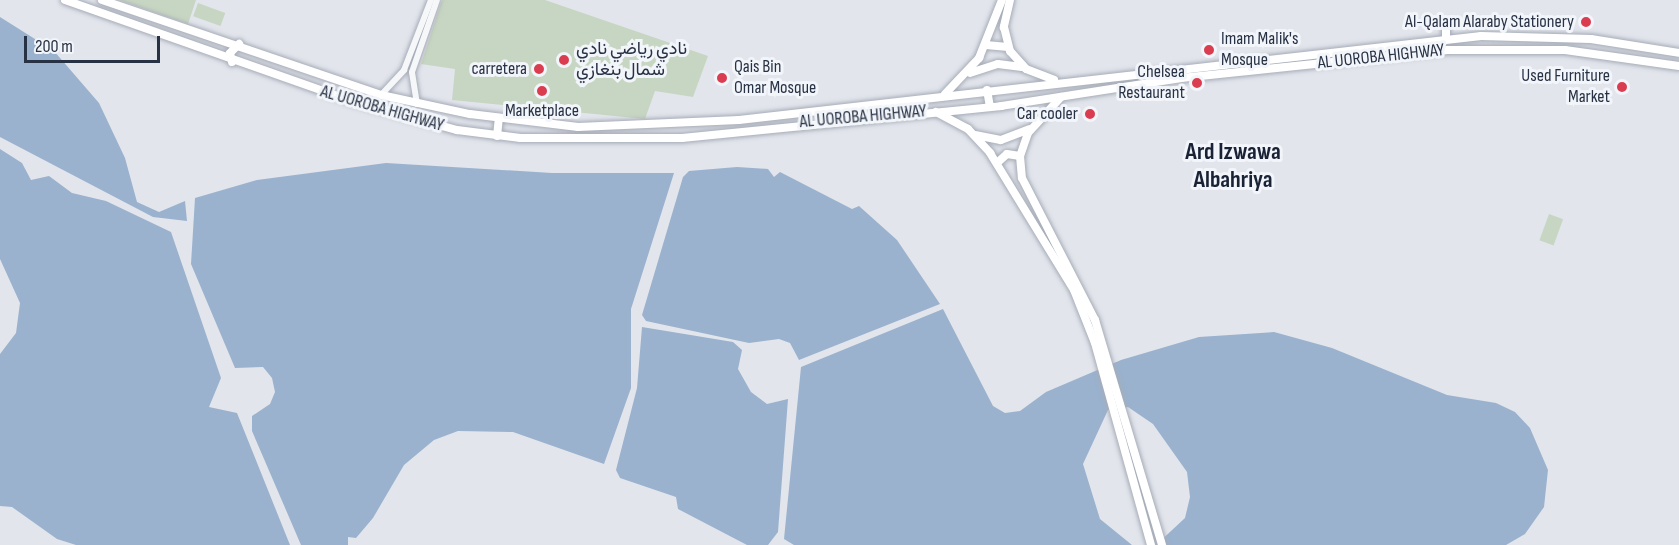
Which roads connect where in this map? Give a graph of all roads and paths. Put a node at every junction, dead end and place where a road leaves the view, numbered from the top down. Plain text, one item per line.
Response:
1 (65, 0) edge
2 (102, 0) edge
3 (430, 0) edge
4 (437, 0) edge
5 (1002, 0) edge
6 (1010, 0) edge
7 (1446, 27) dead end
8 (1446, 39) junction
9 (239, 44) junction
10 (986, 45) junction
11 (1008, 46) junction
12 (1679, 53) edge
13 (232, 62) junction
14 (1679, 66) edge
15 (1026, 69) junction
16 (966, 75) junction
17 (1064, 81) junction
18 (987, 90) junction
19 (1068, 93) junction
20 (381, 95) junction
21 (945, 95) junction
22 (418, 104) junction
23 (990, 107) junction
24 (930, 111) junction
25 (499, 118) junction
26 (1030, 127) junction
27 (974, 134) junction
28 (497, 136) junction
29 (1020, 156) junction
30 (997, 163) junction
31 (1102, 355) junction
32 (1151, 545) edge
33 (1162, 545) edge

1 - 13 main road, AL UOROBA HIGHWAY
2 - 9 main road, AL UOROBA HIGHWAY
3 - 20 street
4 - 22 street
5 - 10 main road
6 - 11 main road
7 - 8 main road
8 - 12 main road, AL UOROBA HIGHWAY
8 - 17 main road, AL UOROBA HIGHWAY
9 - 13 main road
9 - 20 main road, AL UOROBA HIGHWAY
10 - 11 main road
10 - 16 main road
11 - 15 main road
13 - 28 main road, AL UOROBA HIGHWAY
14 - 19 main road, AL UOROBA HIGHWAY
15 - 16 main road
15 - 17 main road
16 - 21 main road
17 - 18 main road, AL UOROBA HIGHWAY
18 - 21 main road, AL UOROBA HIGHWAY
18 - 23 main road
19 - 23 main road, AL UOROBA HIGHWAY
19 - 26 main road
20 - 22 main road, AL UOROBA HIGHWAY
21 - 25 main road, AL UOROBA HIGHWAY
22 - 25 main road, AL UOROBA HIGHWAY
23 - 24 main road, AL UOROBA HIGHWAY
24 - 27 main road
24 - 28 main road, AL UOROBA HIGHWAY
25 - 28 main road
26 - 27 main road
26 - 29 main road
27 - 30 main road
29 - 30 main road
29 - 31 main road
30 - 31 main road
31 - 32 main road
31 - 33 main road

